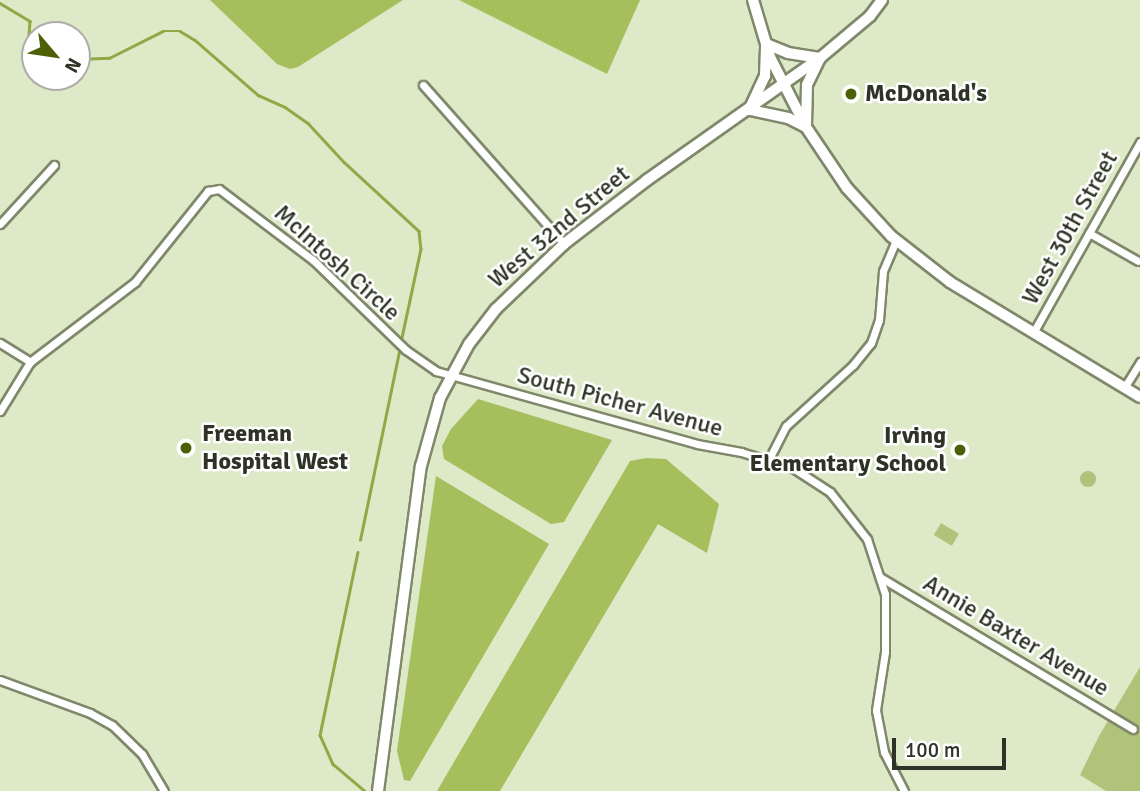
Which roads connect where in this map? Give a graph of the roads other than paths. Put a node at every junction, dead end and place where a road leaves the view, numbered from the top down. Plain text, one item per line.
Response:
1 (753, 0) edge
2 (882, 0) edge
3 (766, 44) junction
4 (820, 58) junction
5 (784, 84) junction
6 (423, 85) dead end
7 (750, 110) junction
8 (806, 127) junction
9 (1140, 142) edge
10 (54, 165) dead end
11 (0, 224) edge
12 (1088, 233) junction
13 (896, 241) junction
14 (564, 244) junction
15 (1138, 261) dead end
16 (1032, 333) junction
17 (0, 343) edge
18 (30, 362) junction
19 (1140, 362) edge
20 (450, 377) junction
21 (1124, 388) junction
22 (1140, 397) edge
23 (0, 411) edge
24 (768, 461) junction
25 (879, 576) junction
26 (0, 680) edge
27 (1133, 729) dead end
28 (164, 791) edge
29 (378, 791) edge
30 (904, 791) edge

1 - 3 main road
2 - 4 main road, West 32nd Street
3 - 4 main road
3 - 5 main road
3 - 7 main road
4 - 5 main road, West 32nd Street
4 - 8 main road
5 - 7 main road, West 32nd Street
5 - 8 main road
6 - 14 street
7 - 8 main road
7 - 14 main road, West 32nd Street
8 - 13 main road
9 - 12 street, West 30th Street
10 - 11 street
12 - 15 street
12 - 16 street, West 30th Street
13 - 16 main road
13 - 24 street
14 - 20 main road, West 32nd Street
16 - 21 main road
17 - 18 street
18 - 20 street, McIntosh Circle
18 - 23 street, McIntosh Circle
19 - 21 street
20 - 24 street, South Picher Avenue
20 - 29 main road, West 32nd Street
21 - 22 main road
24 - 25 street, South Picher Avenue
25 - 27 street, Annie Baxter Avenue
25 - 30 street, South Picher Avenue
26 - 28 street

